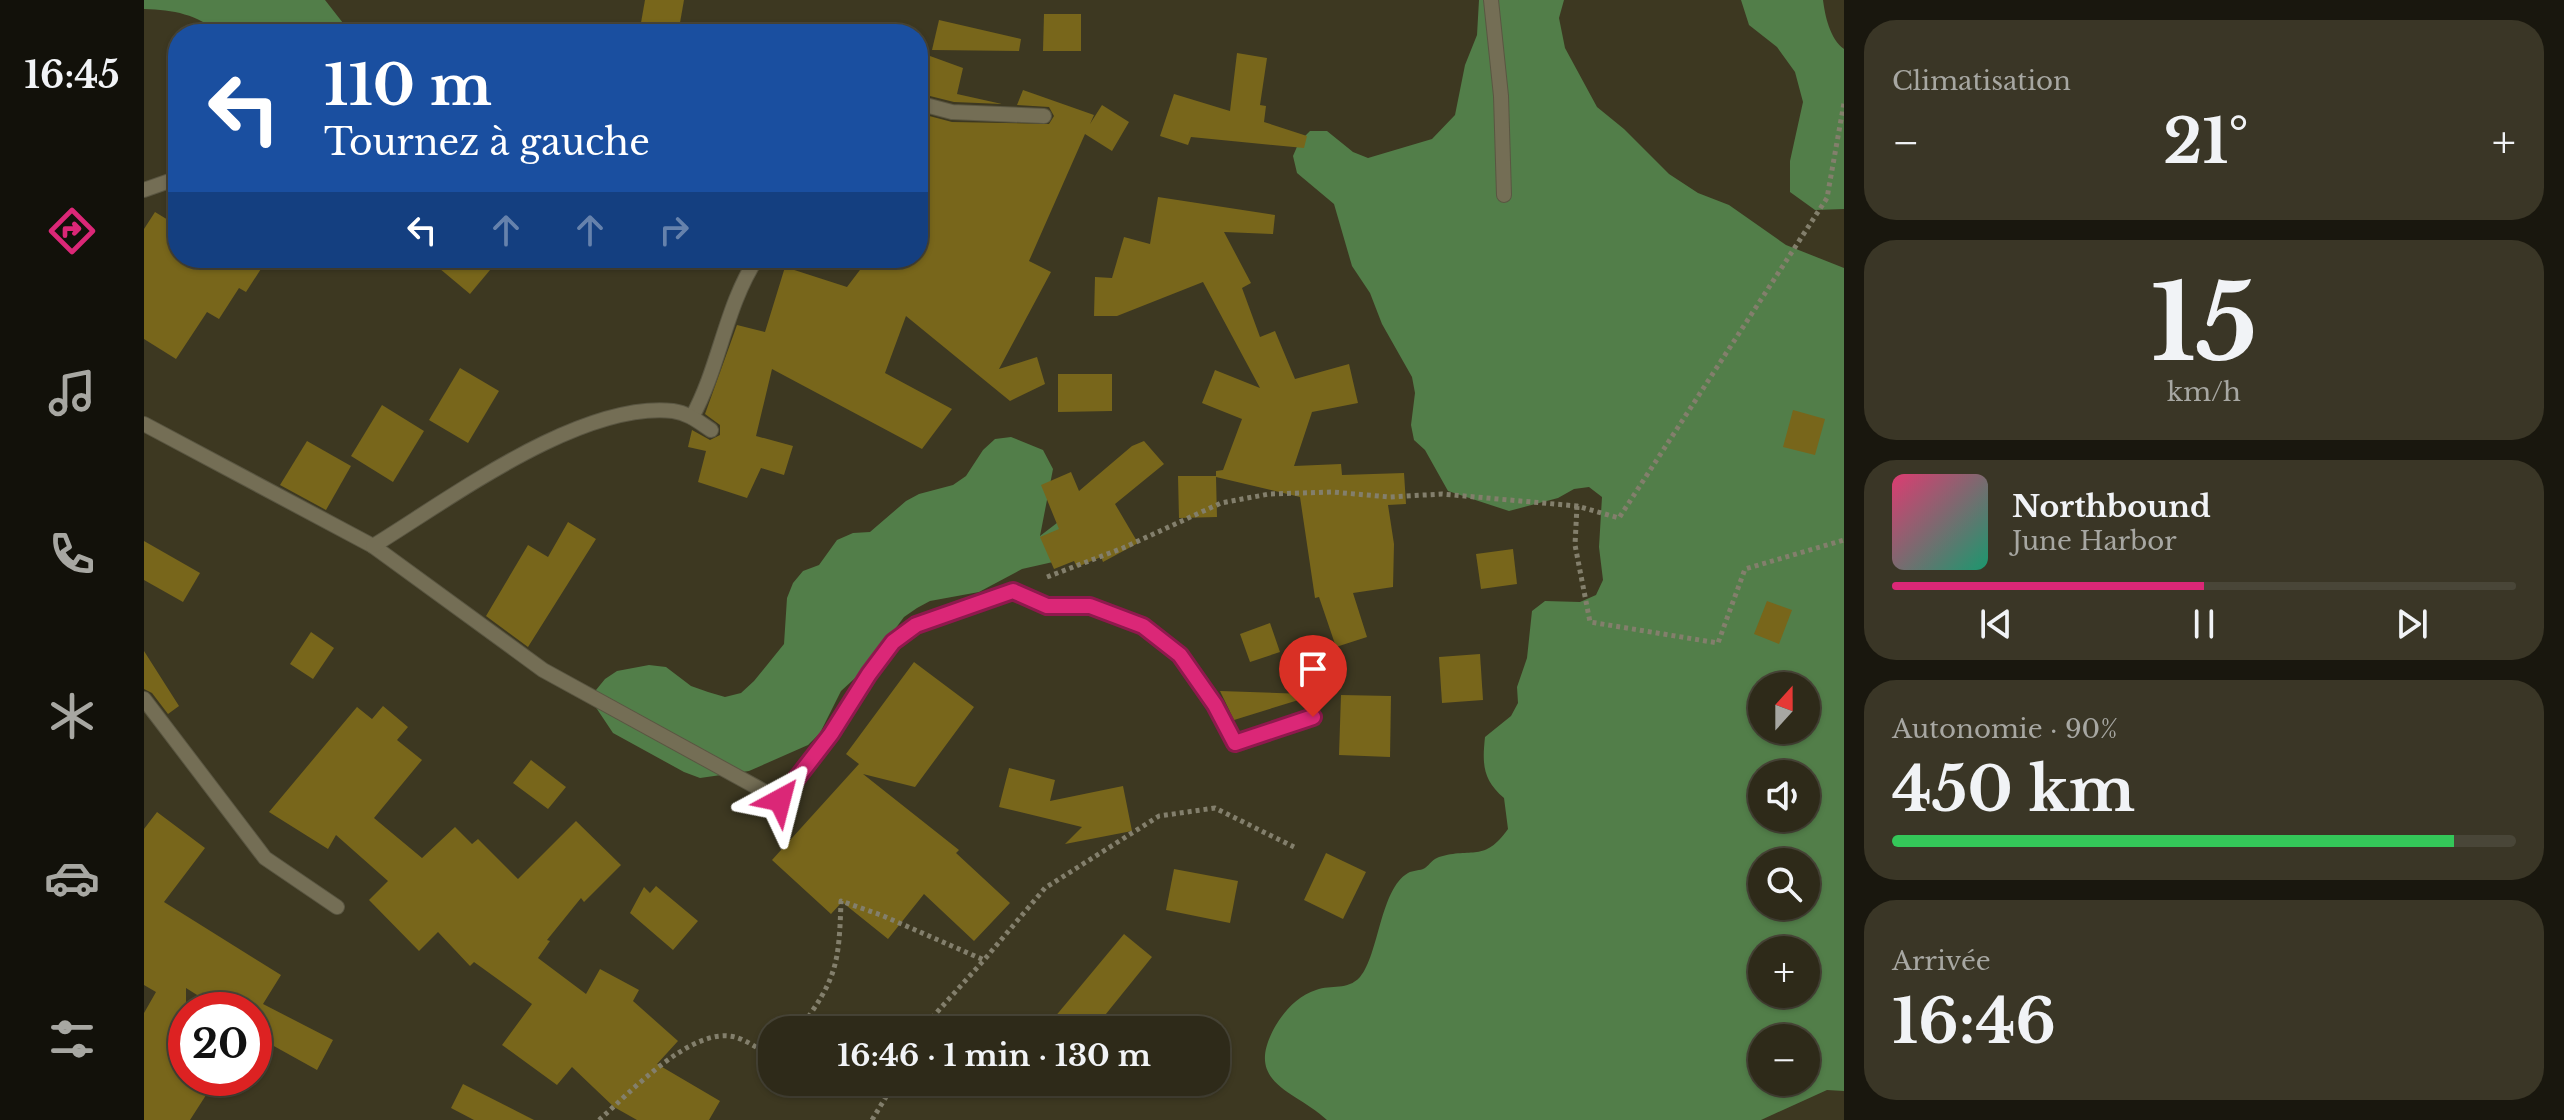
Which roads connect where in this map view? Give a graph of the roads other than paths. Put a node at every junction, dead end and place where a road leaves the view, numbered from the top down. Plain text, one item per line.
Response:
1 (1491, 0) edge
2 (928, 106) edge
3 (1044, 116) dead end
4 (168, 182) edge
5 (144, 190) edge
6 (1504, 195) dead end
7 (751, 268) edge
8 (692, 417) junction
9 (144, 424) edge
10 (711, 430) dead end
11 (373, 546) junction
12 (144, 699) edge
13 (1313, 717) dead end
14 (337, 907) dead end

1 - 6 lane
2 - 3 lane
4 - 5 lane
7 - 8 lane
8 - 10 lane
8 - 11 lane
9 - 11 lane
11 - 13 lane
12 - 14 lane

